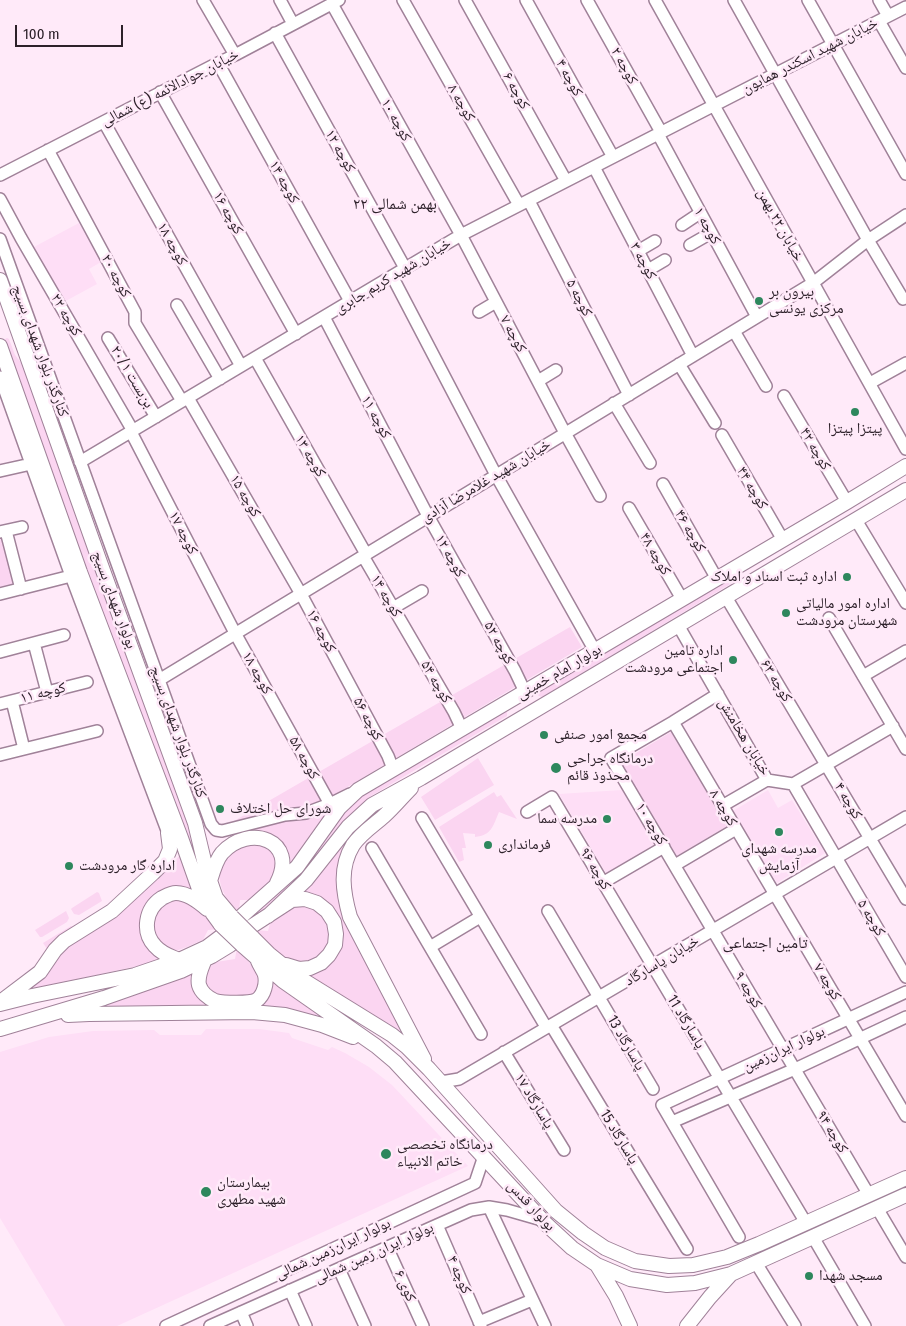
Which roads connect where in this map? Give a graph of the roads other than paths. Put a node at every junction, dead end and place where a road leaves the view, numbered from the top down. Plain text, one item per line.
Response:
1 (203, 0) edge
2 (280, 0) edge
3 (403, 0) edge
4 (465, 0) edge
5 (526, 0) edge
6 (587, 0) edge
7 (655, 0) edge
8 (734, 0) edge
9 (808, 0) edge
10 (879, 0) edge
11 (335, 2) edge
12 (906, 7) edge
13 (884, 18) junction
14 (293, 24) junction
15 (275, 33) junction
16 (833, 44) junction
17 (234, 55) junction
18 (218, 63) junction
19 (906, 68) edge
20 (776, 74) junction
21 (160, 92) junction
22 (714, 106) junction
23 (104, 122) junction
24 (660, 133) junction
25 (48, 150) junction
26 (613, 157) junction
27 (594, 167) junction
28 (906, 174) edge
29 (0, 175) edge
30 (566, 181) junction
31 (0, 199) edge
32 (524, 203) junction
33 (700, 214) junction
34 (906, 214) edge
35 (682, 225) dead end
36 (711, 233) junction
37 (461, 235) junction
38 (868, 240) junction
39 (655, 241) dead end
40 (690, 245) dead end
41 (1, 246) edge
42 (638, 252) junction
43 (666, 260) dead end
44 (405, 268) junction
45 (648, 270) junction
46 (392, 276) junction
47 (0, 280) edge
48 (813, 283) junction
49 (903, 299) dead end
50 (350, 301) junction
51 (496, 302) junction
52 (176, 306) dead end
53 (479, 312) dead end
54 (324, 317) junction
55 (756, 317) junction
56 (6, 318) edge
57 (734, 330) junction
58 (296, 334) junction
59 (108, 338) dead end
60 (0, 346) edge
61 (693, 356) junction
62 (255, 358) junction
63 (906, 363) edge
64 (679, 364) junction
65 (241, 366) junction
66 (556, 370) dead end
67 (0, 377) edge
68 (220, 379) junction
69 (538, 381) junction
70 (870, 383) junction
71 (766, 386) dead end
72 (39, 389) junction
73 (629, 394) junction
74 (784, 396) dead end
75 (4, 398) edge
76 (185, 399) junction
77 (614, 403) junction
78 (61, 411) junction
79 (156, 417) junction
80 (715, 424) dead end
81 (132, 431) junction
82 (566, 433) junction
83 (722, 435) dead end
84 (906, 449) edge
85 (80, 462) junction
86 (650, 463) dead end
87 (31, 464) junction
88 (906, 466) edge
89 (0, 471) edge
90 (496, 475) junction
91 (663, 484) dead end
92 (906, 490) edge
93 (600, 496) dead end
94 (847, 502) junction
95 (96, 506) junction
96 (629, 508) dead end
97 (428, 516) junction
98 (51, 520) junction
99 (856, 520) junction
100 (22, 526) dead end
101 (88, 527) junction
102 (3, 531) edge
103 (783, 540) junction
104 (70, 544) junction
105 (365, 555) junction
106 (739, 566) junction
107 (70, 576) junction
108 (717, 579) junction
109 (749, 583) junction
110 (22, 589) junction
111 (422, 591) dead end
112 (0, 594) edge
113 (301, 594) junction
114 (472, 595) joint
115 (726, 597) junction
116 (682, 599) junction
117 (906, 603) edge
118 (393, 608) junction
119 (650, 618) junction
120 (829, 618) dead end
121 (678, 625) junction
122 (235, 634) junction
123 (64, 635) dead end
124 (409, 636) joint
125 (659, 636) junction
126 (34, 643) junction
127 (595, 651) junction
128 (906, 651) edge
129 (0, 652) edge
130 (341, 669) joint
131 (863, 676) junction
132 (159, 680) junction
133 (87, 682) dead end
134 (47, 692) junction
135 (524, 692) junction
136 (718, 694) junction
137 (4, 703) edge
138 (536, 710) junction
139 (278, 712) joint
140 (672, 722) junction
141 (893, 726) junction
142 (462, 729) junction
143 (140, 730) junction
144 (97, 731) dead end
145 (24, 749) junction
146 (906, 749) edge
147 (137, 751) junction
148 (0, 755) edge
149 (826, 764) junction
150 (393, 769) junction
151 (421, 778) junction
152 (767, 780) junction
153 (793, 784) junction
154 (358, 790) junction
155 (330, 804) junction
156 (722, 806) junction
157 (526, 812) dead end
158 (906, 817) edge
159 (422, 818) dead end
160 (736, 829) junction
161 (168, 833) joint
162 (870, 838) junction
163 (664, 847) junction
164 (372, 848) dead end
165 (836, 858) junction
166 (675, 865) junction
167 (210, 881) junction
168 (604, 882) junction
169 (274, 887) junction
170 (774, 894) junction
171 (906, 898) edge
172 (548, 912) dead end
173 (268, 916) junction
174 (227, 917) junction
175 (480, 917) junction
176 (713, 930) junction
177 (247, 941) junction
178 (430, 947) junction
179 (257, 958) junction
180 (206, 959) junction
181 (179, 960) junction
182 (281, 964) junction
183 (653, 966) junction
184 (906, 977) edge
185 (906, 992) edge
186 (599, 998) junction
187 (0, 1003) edge
188 (906, 1017) edge
189 (35, 1018) junction
190 (848, 1019) junction
191 (548, 1026) junction
192 (0, 1029) edge
193 (481, 1034) dead end
194 (860, 1039) junction
195 (376, 1046) junction
196 (783, 1049) junction
197 (504, 1052) junction
198 (429, 1069) junction
199 (795, 1069) junction
200 (720, 1078) junction
201 (441, 1082) junction
202 (652, 1089) dead end
203 (731, 1097) junction
204 (906, 1116) edge
205 (672, 1122) junction
206 (564, 1150) dead end
207 (484, 1156) junction
208 (906, 1178) edge
209 (869, 1195) junction
210 (906, 1195) edge
211 (489, 1207) junction
212 (877, 1208) junction
213 (542, 1220) junction
214 (806, 1223) junction
215 (437, 1225) junction
216 (739, 1237) dead end
217 (813, 1237) junction
218 (387, 1247) junction
219 (687, 1249) dead end
220 (906, 1257) edge
221 (756, 1262) junction
222 (598, 1265) junction
223 (294, 1267) junction
224 (339, 1269) junction
225 (731, 1274) junction
226 (295, 1288) junction
227 (532, 1300) junction
228 (241, 1312) junction
229 (480, 1324) edge
230 (166, 1326) edge
231 (210, 1326) edge
232 (247, 1326) edge
233 (306, 1326) edge
234 (365, 1326) edge
235 (423, 1326) edge
236 (545, 1326) edge
237 (630, 1326) edge
238 (687, 1326) edge
239 (795, 1326) edge
240 (865, 1326) edge

1 - 17 street
2 - 14 street
3 - 32 street, کوچه ۸
4 - 30 street, کوچه ۶
5 - 26 street, کوچه ۴
6 - 24 street, کوچه ۲
7 - 22 street, خیابان ۲۲ بهمن
8 - 20 street
9 - 16 street
10 - 13 street
11 - 14 street, خیابان جوادالائمه (ع) شمالی
11 - 37 street, کوچه ۱۰
12 - 13 street, خیابان شهید اسکندر همایون
13 - 16 street, خیابان شهید اسکندر همایون
13 - 19 street
14 - 15 street, خیابان جوادالائمه (ع) شمالی
15 - 17 street, خیابان جوادالائمه (ع) شمالی
15 - 44 street, کوچه ۱۲
16 - 20 street, خیابان شهید اسکندر همایون
16 - 28 street
17 - 18 street, خیابان جوادالائمه (ع) شمالی
18 - 21 street, خیابان جوادالائمه (ع) شمالی
18 - 50 street, کوچه ۱۴
20 - 22 street, خیابان شهید اسکندر همایون
20 - 38 street
21 - 23 street, خیابان جوادالائمه (ع) شمالی
21 - 58 street, کوچه ۱۶
22 - 24 street, خیابان شهید کریم جابری
22 - 48 street, خیابان ۲۲ بهمن
23 - 25 street, خیابان جوادالائمه (ع) شمالی
23 - 65 street, کوچه ۱۸
24 - 26 street, خیابان شهید کریم جابری
24 - 33 street, کوچه ۱
25 - 29 street, خیابان جوادالائمه (ع) شمالی
25 - 76 street, کوچه ۲۰
26 - 27 street, خیابان شهید کریم جابری
27 - 30 street, خیابان شهید کریم جابری
27 - 42 street, کوچه ۳
30 - 32 street, خیابان شهید کریم جابری
31 - 81 street, کوچه ۲۲
32 - 37 street, خیابان شهید کریم جابری
32 - 73 street, کوچه ۵
33 - 35 street
33 - 36 street, کوچه ۱
34 - 38 street, خیابان شهید غلامرضا آزادی
36 - 40 street
36 - 55 street, کوچه ۱
37 - 44 street, خیابان شهید کریم جابری
37 - 51 street, کوچه ۷
38 - 48 street, خیابان شهید غلامرضا آزادی
38 - 49 street
39 - 42 street
41 - 78 street, کنارگذر بلوار شهدای بسیج
42 - 45 street, کوچه ۳
43 - 45 street
44 - 46 street, خیابان شهید کریم جابری
45 - 61 street, کوچه ۳
46 - 50 street, خیابان شهید کریم جابری
46 - 90 street
47 - 56 main road, بولوار شهدای بسیج
48 - 55 street, خیابان شهید غلامرضا آزادی
48 - 70 street, خیابان ۲۲ بهمن
50 - 54 street, خیابان شهید کریم جابری
51 - 53 street
51 - 69 street, کوچه ۷
52 - 68 street
54 - 58 street, خیابان شهید کریم جابری
54 - 97 street, کوچه ۱۱
55 - 57 street, خیابان شهید غلامرضا آزادی
56 - 72 main road, بولوار شهدای بسیج
57 - 61 street, خیابان شهید غلامرضا آزادی
57 - 71 street
58 - 62 street, خیابان شهید کریم جابری
59 - 79 street, بن‌بست ۲۰/۱
60 - 104 main road, بولوار شهدای بسیج
61 - 64 street, خیابان شهید غلامرضا آزادی
62 - 65 street, خیابان شهید کریم جابری
62 - 105 street, کوچه ۱۳
63 - 70 street
64 - 73 street, خیابان شهید غلامرضا آزادی
64 - 80 street
65 - 68 street, خیابان شهید کریم جابری
66 - 69 street
67 - 75 street
68 - 76 street, خیابان شهید کریم جابری
69 - 82 street, کوچه ۷
70 - 84 street, خیابان ۲۲ بهمن
72 - 78 street
72 - 101 main road, بولوار شهدای بسیج
73 - 77 street, خیابان شهید غلامرضا آزادی
74 - 94 street, کوچه ۴۲
75 - 87 street
76 - 79 street, خیابان شهید کریم جابری
76 - 113 street, کوچه ۱۵
77 - 82 street, خیابان شهید غلامرضا آزادی
77 - 86 street
78 - 85 street, کنارگذر بلوار شهدای بسیج
79 - 81 street, خیابان شهید کریم جابری
81 - 85 street, خیابان شهید کریم جابری
81 - 122 street, کوچه ۱۷
82 - 90 street, خیابان شهید غلامرضا آزادی
82 - 93 street, کوچه ۷
83 - 103 street, کوچه ۴۴
85 - 95 street, کنارگذر بلوار شهدای بسیج
87 - 89 street
87 - 98 street
88 - 94 main road, بولوار امام خمینی
90 - 97 street, خیابان شهید غلامرضا آزادی
90 - 127 street
91 - 108 street, کوچه ۴۶
92 - 99 main road, بولوار امام خمینی
94 - 103 main road, بولوار امام خمینی
95 - 101 street
95 - 132 street, کنارگذر بلوار شهدای بسیج
96 - 116 street, کوچه ۴۸
97 - 105 street, خیابان شهید غلامرضا آزادی
97 - 114 street, کوچه ۱۲
98 - 104 street
98 - 107 street
99 - 109 main road, بولوار امام خمینی
99 - 117 street
100 - 102 street
101 - 167 main road, بولوار شهدای بسیج
102 - 110 street
103 - 106 main road, بولوار امام خمینی
104 - 143 main road, بولوار شهدای بسیج
105 - 113 street, خیابان شهید غلامرضا آزادی
105 - 118 street, کوچه ۱۴
106 - 108 main road, بولوار امام خمینی
106 - 109 main road
107 - 110 street
107 - 147 street
108 - 116 main road, بولوار امام خمینی
109 - 115 main road, بولوار امام خمینی
110 - 112 street
111 - 118 street
113 - 122 street, خیابان شهید غلامرضا آزادی
113 - 130 street, کوچه ۱۶
114 - 135 street, کوچه ۵۲
115 - 121 main road, بولوار امام خمینی
115 - 149 street, کوچه ۶۳
116 - 119 main road, بولوار امام خمینی
118 - 124 street, کوچه ۱۴
119 - 125 main road
119 - 127 main road, بولوار امام خمینی
120 - 131 street
121 - 125 main road, بولوار امام خمینی
121 - 136 street, خیابان هخامنش
122 - 132 street, خیابان شهید غلامرضا آزادی
122 - 139 street, کوچه ۱۸
123 - 126 street
124 - 142 street, کوچه ۵۴
125 - 138 main road, بولوار امام خمینی
126 - 129 street
126 - 134 street
127 - 135 main road, بولوار امام خمینی
128 - 131 street
130 - 150 street, کوچه ۵۶
131 - 141 street
132 - 155 street, کنارگذر بلوار شهدای بسیج
133 - 134 street, کوچه ۱۱
134 - 137 street, کوچه ۱۱
135 - 138 main road
135 - 142 main road, بولوار امام خمینی
136 - 140 street
136 - 152 street, خیابان هخامنش
137 - 145 street
138 - 151 main road, بولوار امام خمینی
139 - 155 street, کوچه ۵۸
140 - 156 street, کوچه ۸
140 - 163 street, کوچه ۱۰
141 - 146 street
141 - 149 street
142 - 150 main road, بولوار امام خمینی
143 - 147 street
143 - 174 main road, بولوار شهدای بسیج
144 - 145 street
145 - 148 street
147 - 161 street
149 - 153 street
149 - 162 street, کوچه ۴
150 - 154 main road, بولوار امام خمینی
151 - 173 main road, بولوار امام خمینی
151 - 198 main road
152 - 153 street, خیابان هخامنش
152 - 156 street
153 - 165 street
154 - 155 street, کنارگذر بلوار شهدای بسیج
154 - 169 main road, بولوار امام خمینی
156 - 160 street, کوچه ۸
157 - 168 street, کوچه ۹۶
158 - 162 street, خیابان پاسارگاد
159 - 175 street, پاسارگاد 15
160 - 166 street
160 - 170 street, کوچه ۸
161 - 187 main road
162 - 165 street, خیابان پاسارگاد
162 - 171 street
163 - 166 street, کوچه ۱۰
163 - 168 street
164 - 178 street
165 - 170 street, خیابان پاسارگاد
165 - 184 street, کوچه ۵
166 - 176 street
167 - 169 main road
167 - 174 main road, بولوار شهدای بسیج
168 - 183 street, کوچه ۹۶
169 - 174 main road, بولوار امام خمینی
170 - 176 street, خیابان پاسارگاد
170 - 190 street, کوچه ۷
172 - 186 street, پاسارگاد 13
173 - 180 main road
173 - 182 main road
174 - 177 main road, بولوار قدس, bridge
174 - 181 main road
174 - 181 main road
175 - 178 street
175 - 191 street, پاسارگاد 15
176 - 183 street, خیابان پاسارگاد
176 - 196 street, کوچه ۹
177 - 179 main road, بولوار قدس
177 - 182 main road, بولوار قدس
178 - 193 street
179 - 180 main road
179 - 195 main road, بولوار قدس
180 - 189 main road
181 - 187 main road
182 - 198 main road, بولوار قدس
183 - 186 street, خیابان پاسارگاد
183 - 200 street, پاسارگاد 11
185 - 190 street, بولوار ایران‌زمین
186 - 191 street, خیابان پاسارگاد
186 - 202 street, پاسارگاد 13
188 - 194 street, بولوار ایران‌زمین
189 - 192 main road
189 - 195 main road
190 - 194 street, کوچه ۷
190 - 196 street, بولوار ایران‌زمین
191 - 197 street, خیابان پاسارگاد
191 - 219 street, پاسارگاد 15
194 - 199 street, بولوار ایران‌زمین
194 - 204 street, کوچه ۷
195 - 207 main road, بولوار قدس
196 - 199 street, کوچه ۹
196 - 200 street, بولوار ایران‌زمین
197 - 201 street, خیابان پاسارگاد
197 - 206 street, پاسارگاد ۱۷
198 - 201 main road, بولوار قدس
199 - 203 street, بولوار ایران‌زمین
199 - 209 street, کوچه ۹۴
200 - 203 street
200 - 205 street, بولوار ایران‌زمین
201 - 214 main road, بولوار قدس
203 - 205 street, بولوار ایران‌زمین
203 - 214 street
205 - 216 street
207 - 213 main road, بولوار قدس
207 - 223 street, بولوار ایران‌زمین شمالی
208 - 209 main road, بولوار قدس
209 - 214 main road, بولوار قدس
210 - 212 main road, بولوار قدس
211 - 213 street, بولوار ایران زمین شمالی
211 - 215 street, بولوار ایران زمین شمالی
211 - 227 street
212 - 217 main road, بولوار قدس
212 - 220 street
213 - 222 main road, بولوار قدس
215 - 218 street, بولوار ایران زمین شمالی
215 - 229 street, کوچه ۴
217 - 221 main road, بولوار قدس
217 - 240 street
218 - 224 street, بولوار ایران زمین شمالی
218 - 235 street, کوی ۶
221 - 225 main road, بولوار قدس
221 - 239 street
222 - 225 main road, بولوار قدس
222 - 237 main road
223 - 226 street
223 - 230 street, بولوار ایران‌زمین شمالی
224 - 226 street, بولوار ایران زمین شمالی
224 - 234 street
225 - 238 main road
226 - 228 street, بولوار ایران زمین شمالی
226 - 233 street
227 - 229 street
227 - 236 street
228 - 231 street, بولوار ایران زمین شمالی
228 - 232 street

